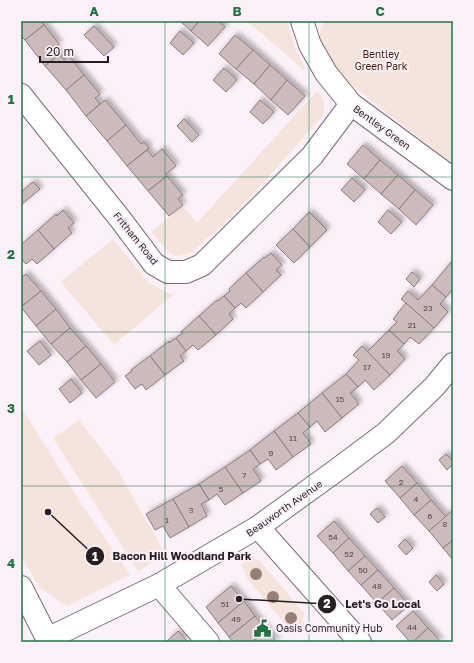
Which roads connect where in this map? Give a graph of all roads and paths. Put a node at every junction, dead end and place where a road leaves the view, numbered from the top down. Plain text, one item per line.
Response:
1 (302, 21) edge
2 (21, 95) edge
3 (351, 104) junction
4 (453, 179) edge
5 (453, 364) edge
6 (258, 527) junction
7 (160, 585) junction
8 (21, 587) edge
9 (48, 641) edge
10 (208, 642) edge
11 (360, 642) edge

1 - 3 street, Bentley Green
2 - 3 street, Fritham Road
3 - 4 street, Bentley Green
5 - 6 street, Beauworth Avenue
6 - 7 street, Beauworth Avenue
6 - 11 street
7 - 9 street, Beauworth Avenue
7 - 10 street
8 - 9 street

